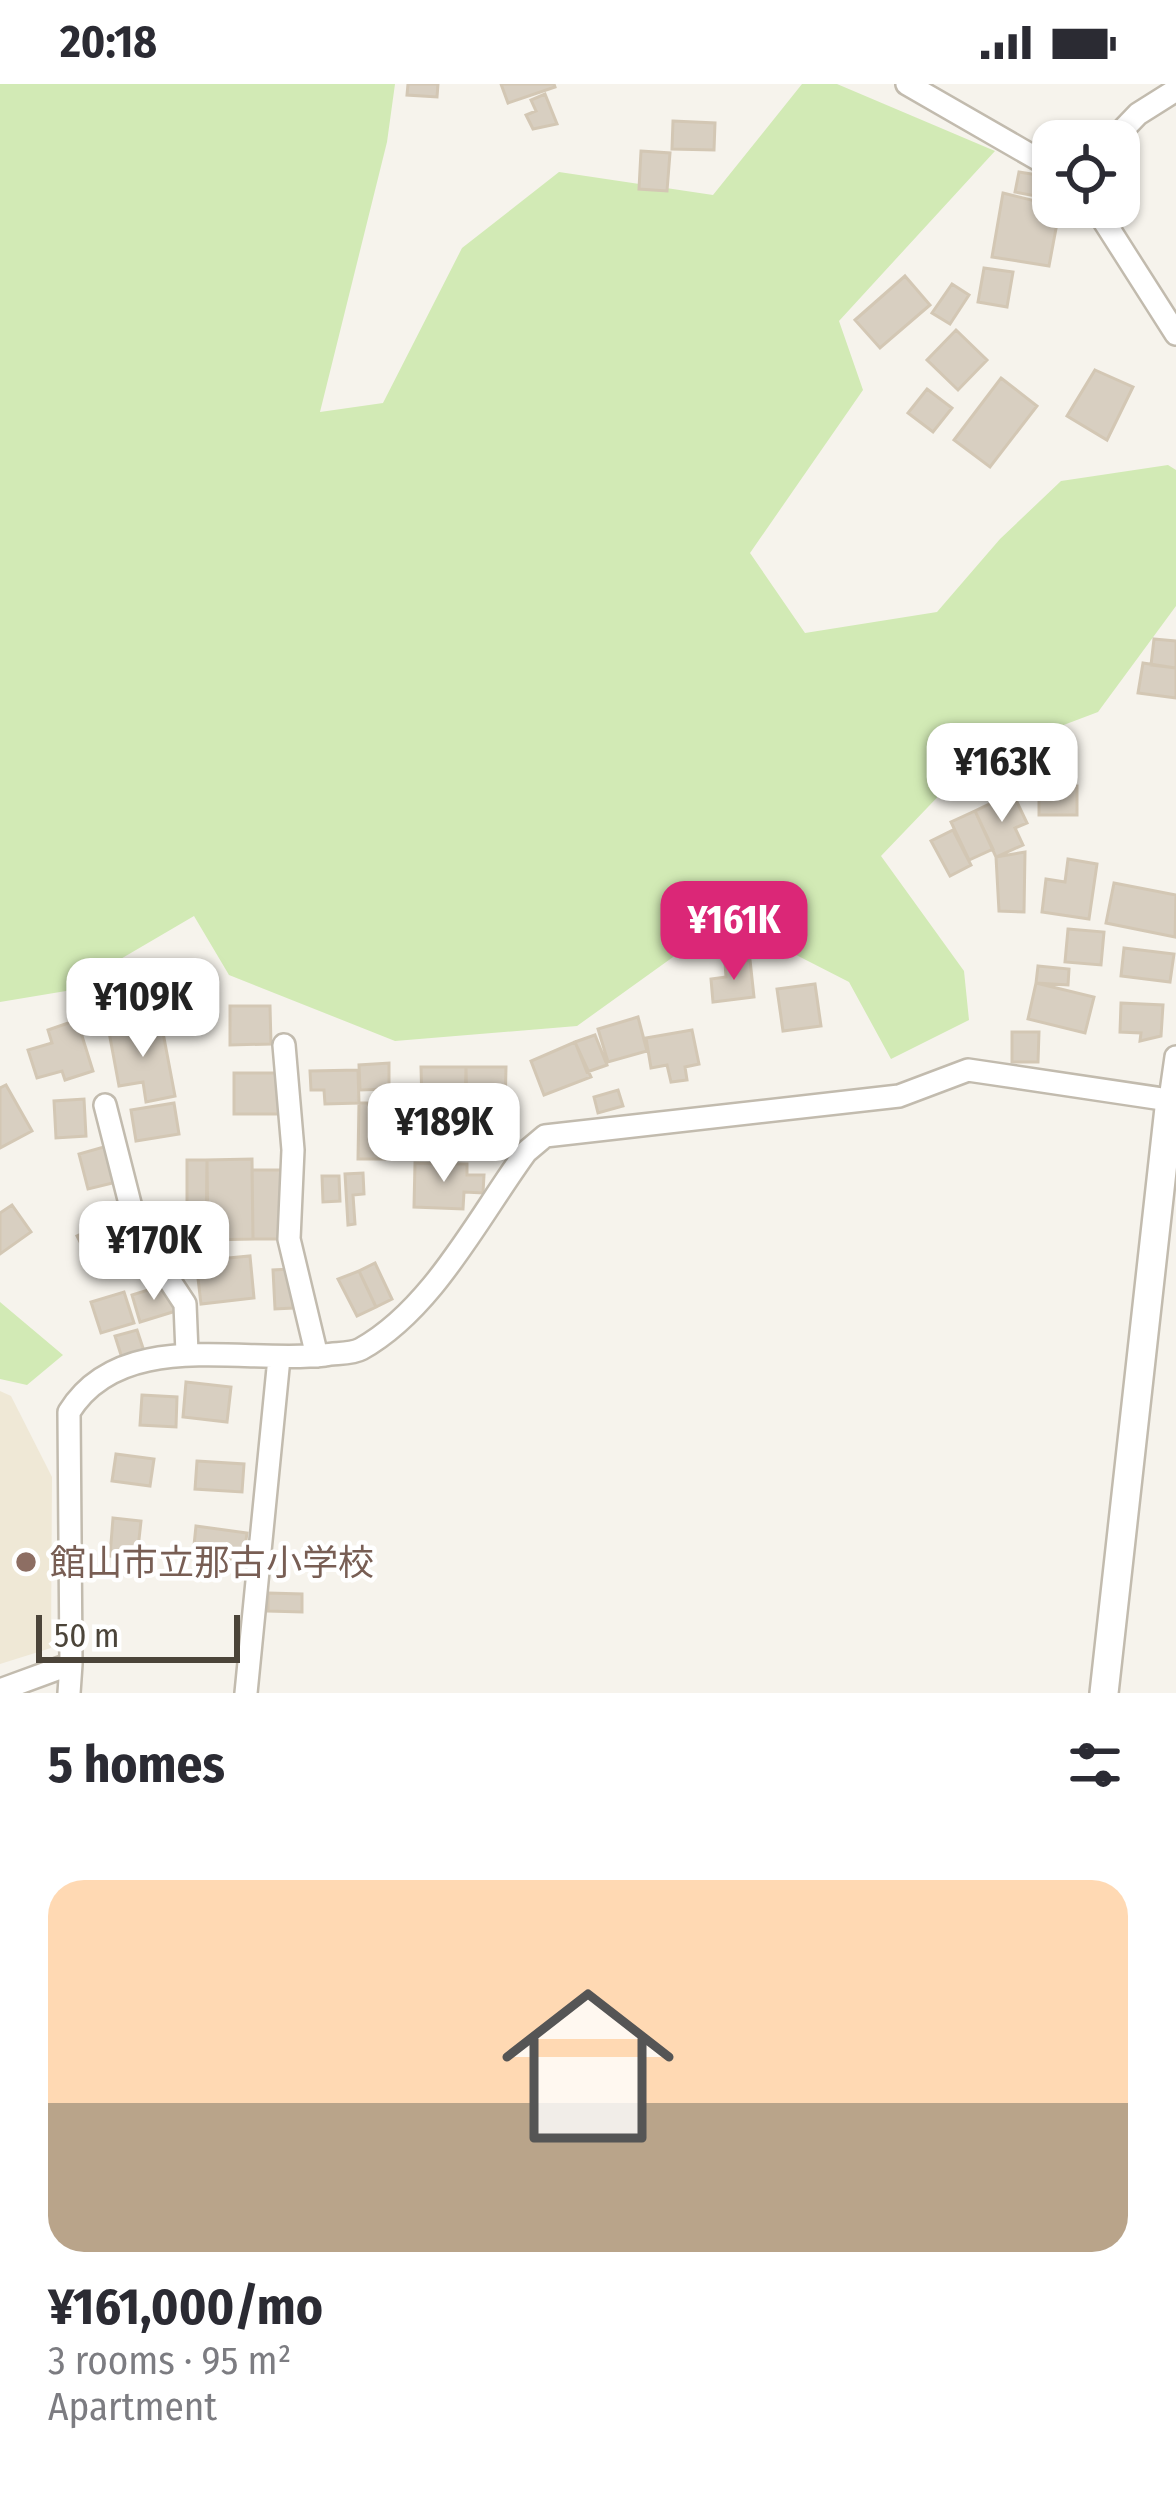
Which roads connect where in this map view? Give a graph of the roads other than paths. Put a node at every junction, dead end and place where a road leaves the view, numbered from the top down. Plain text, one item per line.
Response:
1 (907, 84) edge
2 (1176, 90) edge
3 (1132, 120) edge
4 (1032, 156) edge
5 (1108, 228) edge
6 (1176, 334) edge
7 (284, 1045) dead end
8 (1176, 1057) edge
9 (1173, 1100) edge
10 (105, 1105) dead end
11 (187, 1354) junction
12 (317, 1356) junction
13 (278, 1358) junction
14 (71, 1664) junction
15 (0, 1690) edge
16 (69, 1693) edge
17 (246, 1693) edge
18 (1104, 1693) edge

1 - 4 street
2 - 3 street
5 - 6 street
7 - 12 street
8 - 9 street
9 - 12 street
9 - 18 street
10 - 11 street
11 - 13 street
11 - 14 street
12 - 13 street
13 - 17 street
14 - 15 street
14 - 16 street

